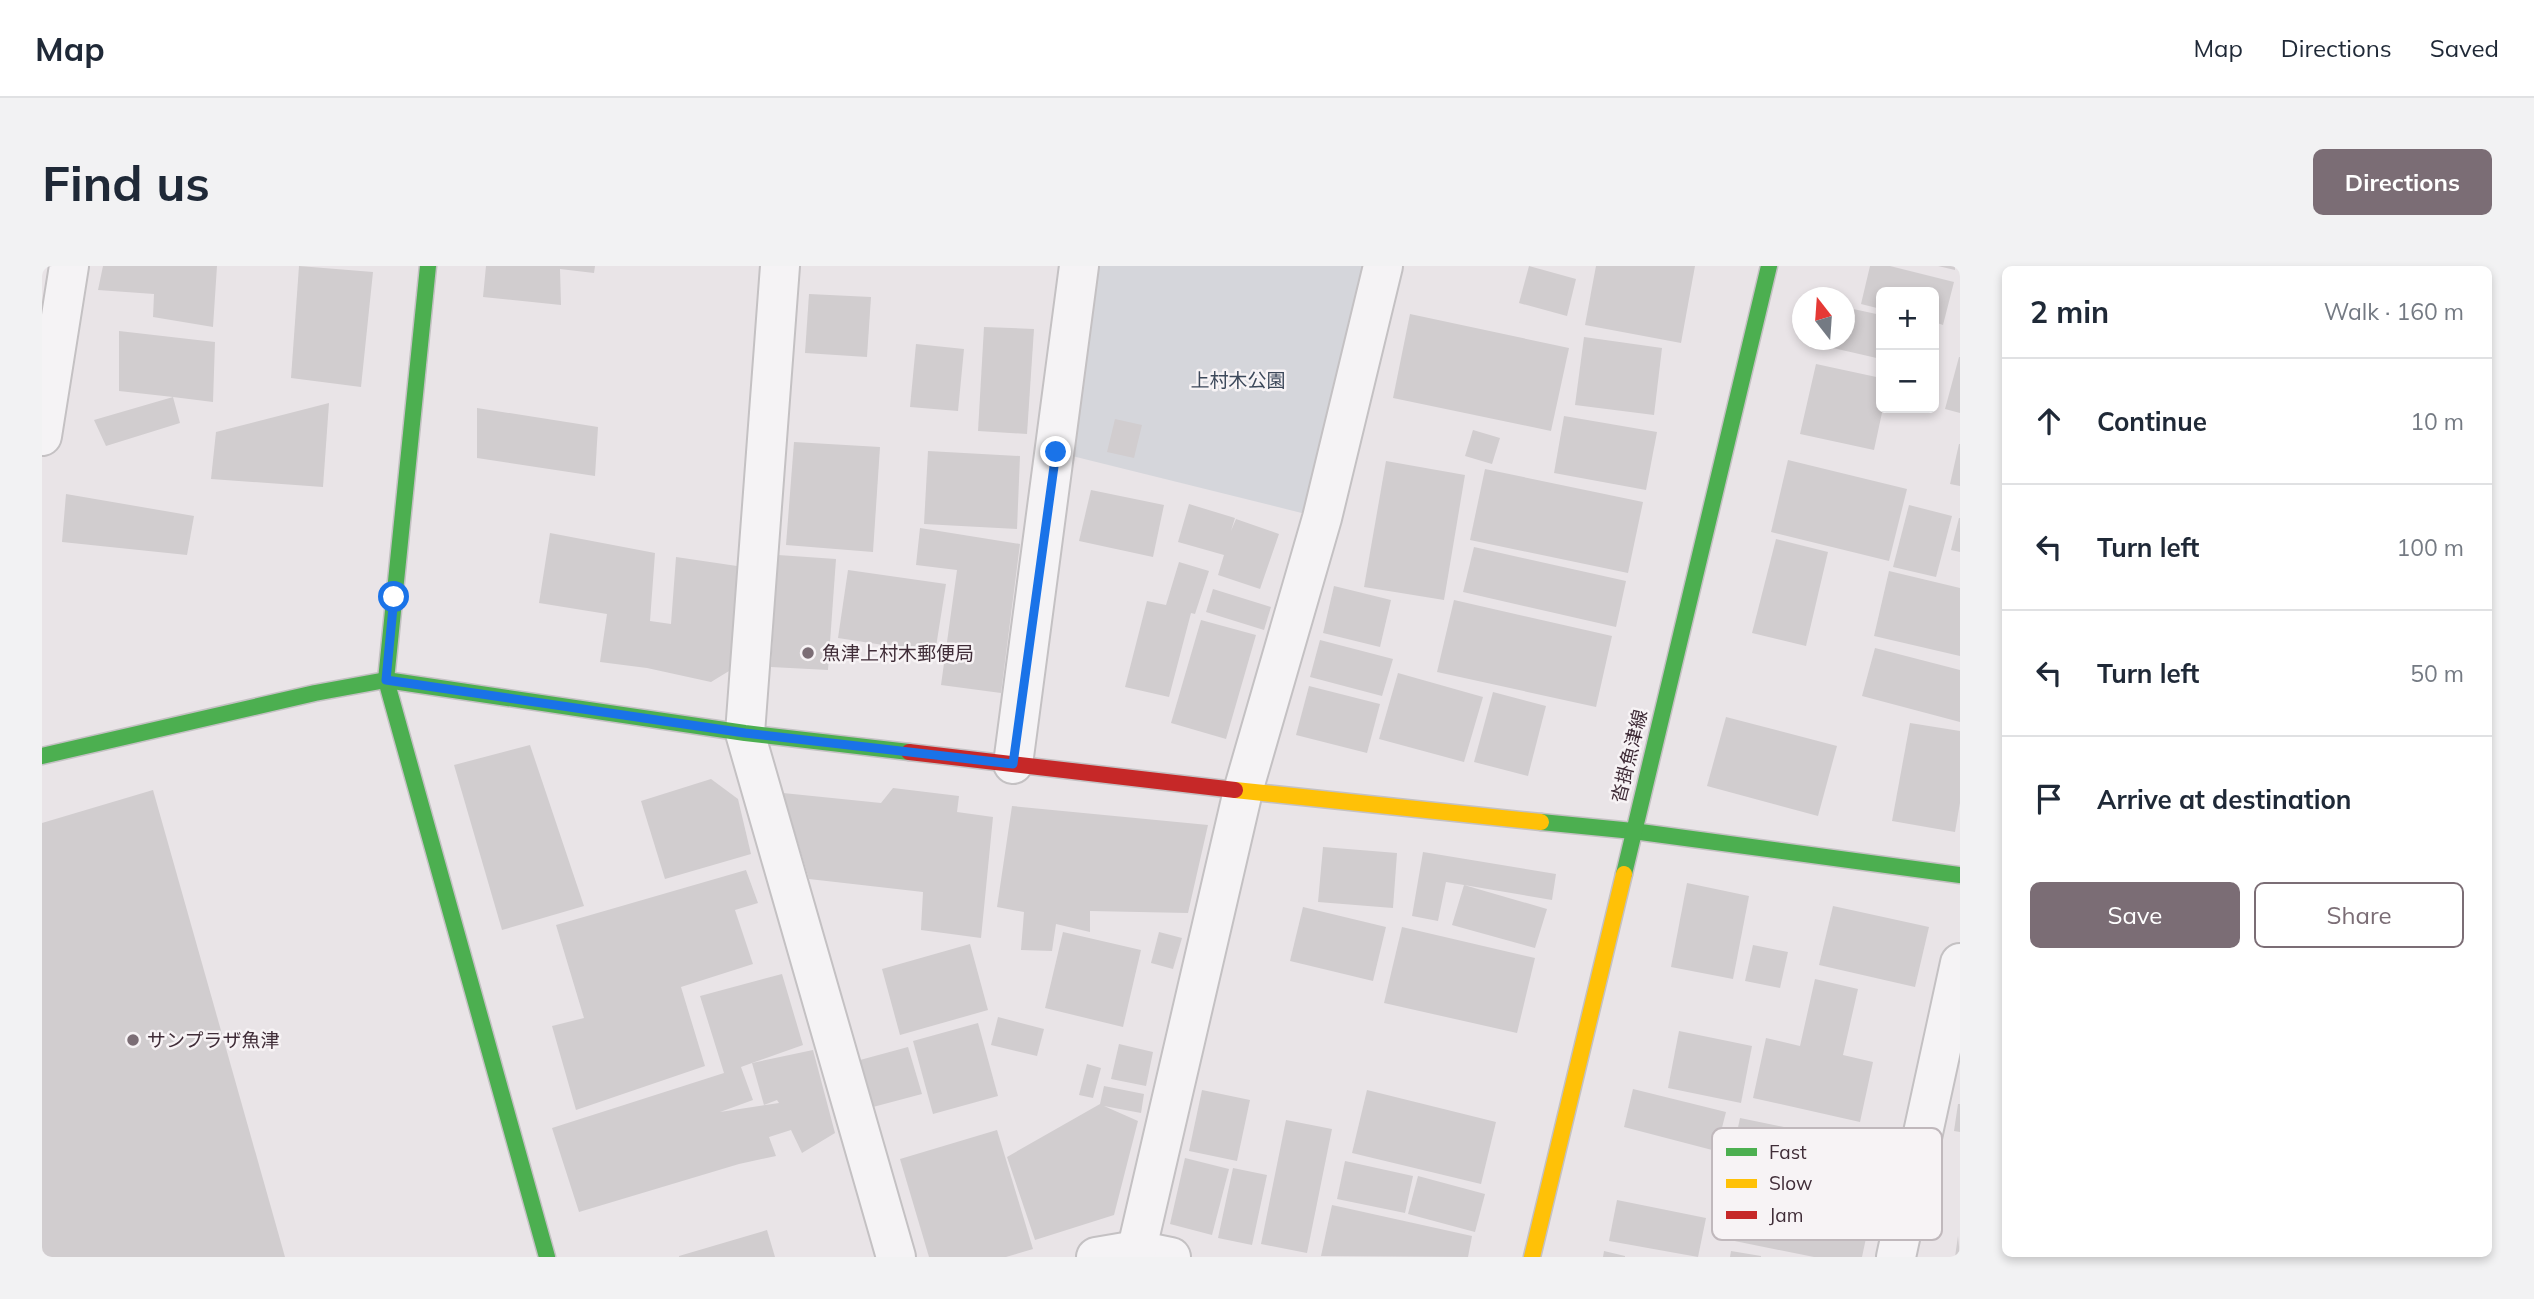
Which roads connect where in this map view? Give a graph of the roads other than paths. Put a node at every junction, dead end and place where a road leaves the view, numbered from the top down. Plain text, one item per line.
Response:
1 (69, 266) edge
2 (428, 266) edge
3 (780, 266) edge
4 (1079, 266) edge
5 (1383, 266) edge
6 (1769, 266) edge
7 (42, 436) edge
8 (386, 680) junction
9 (745, 733) junction
10 (42, 755) edge
11 (1013, 764) junction
12 (1243, 791) junction
13 (1633, 831) junction
14 (1960, 875) edge
15 (1960, 963) edge
16 (1924, 1128) edge
17 (1148, 1255) edge
18 (547, 1257) edge
19 (896, 1257) edge
20 (1096, 1257) edge
21 (1532, 1257) edge

1 - 7 street
2 - 8 street
3 - 9 street
4 - 11 street
5 - 12 street
6 - 13 street, 沓掛魚津線
8 - 9 street
8 - 10 street
8 - 18 street
9 - 11 street
9 - 19 street
11 - 12 street
12 - 13 street
12 - 17 street
13 - 14 street
13 - 21 street, 沓掛魚津線
15 - 16 street
17 - 20 street

